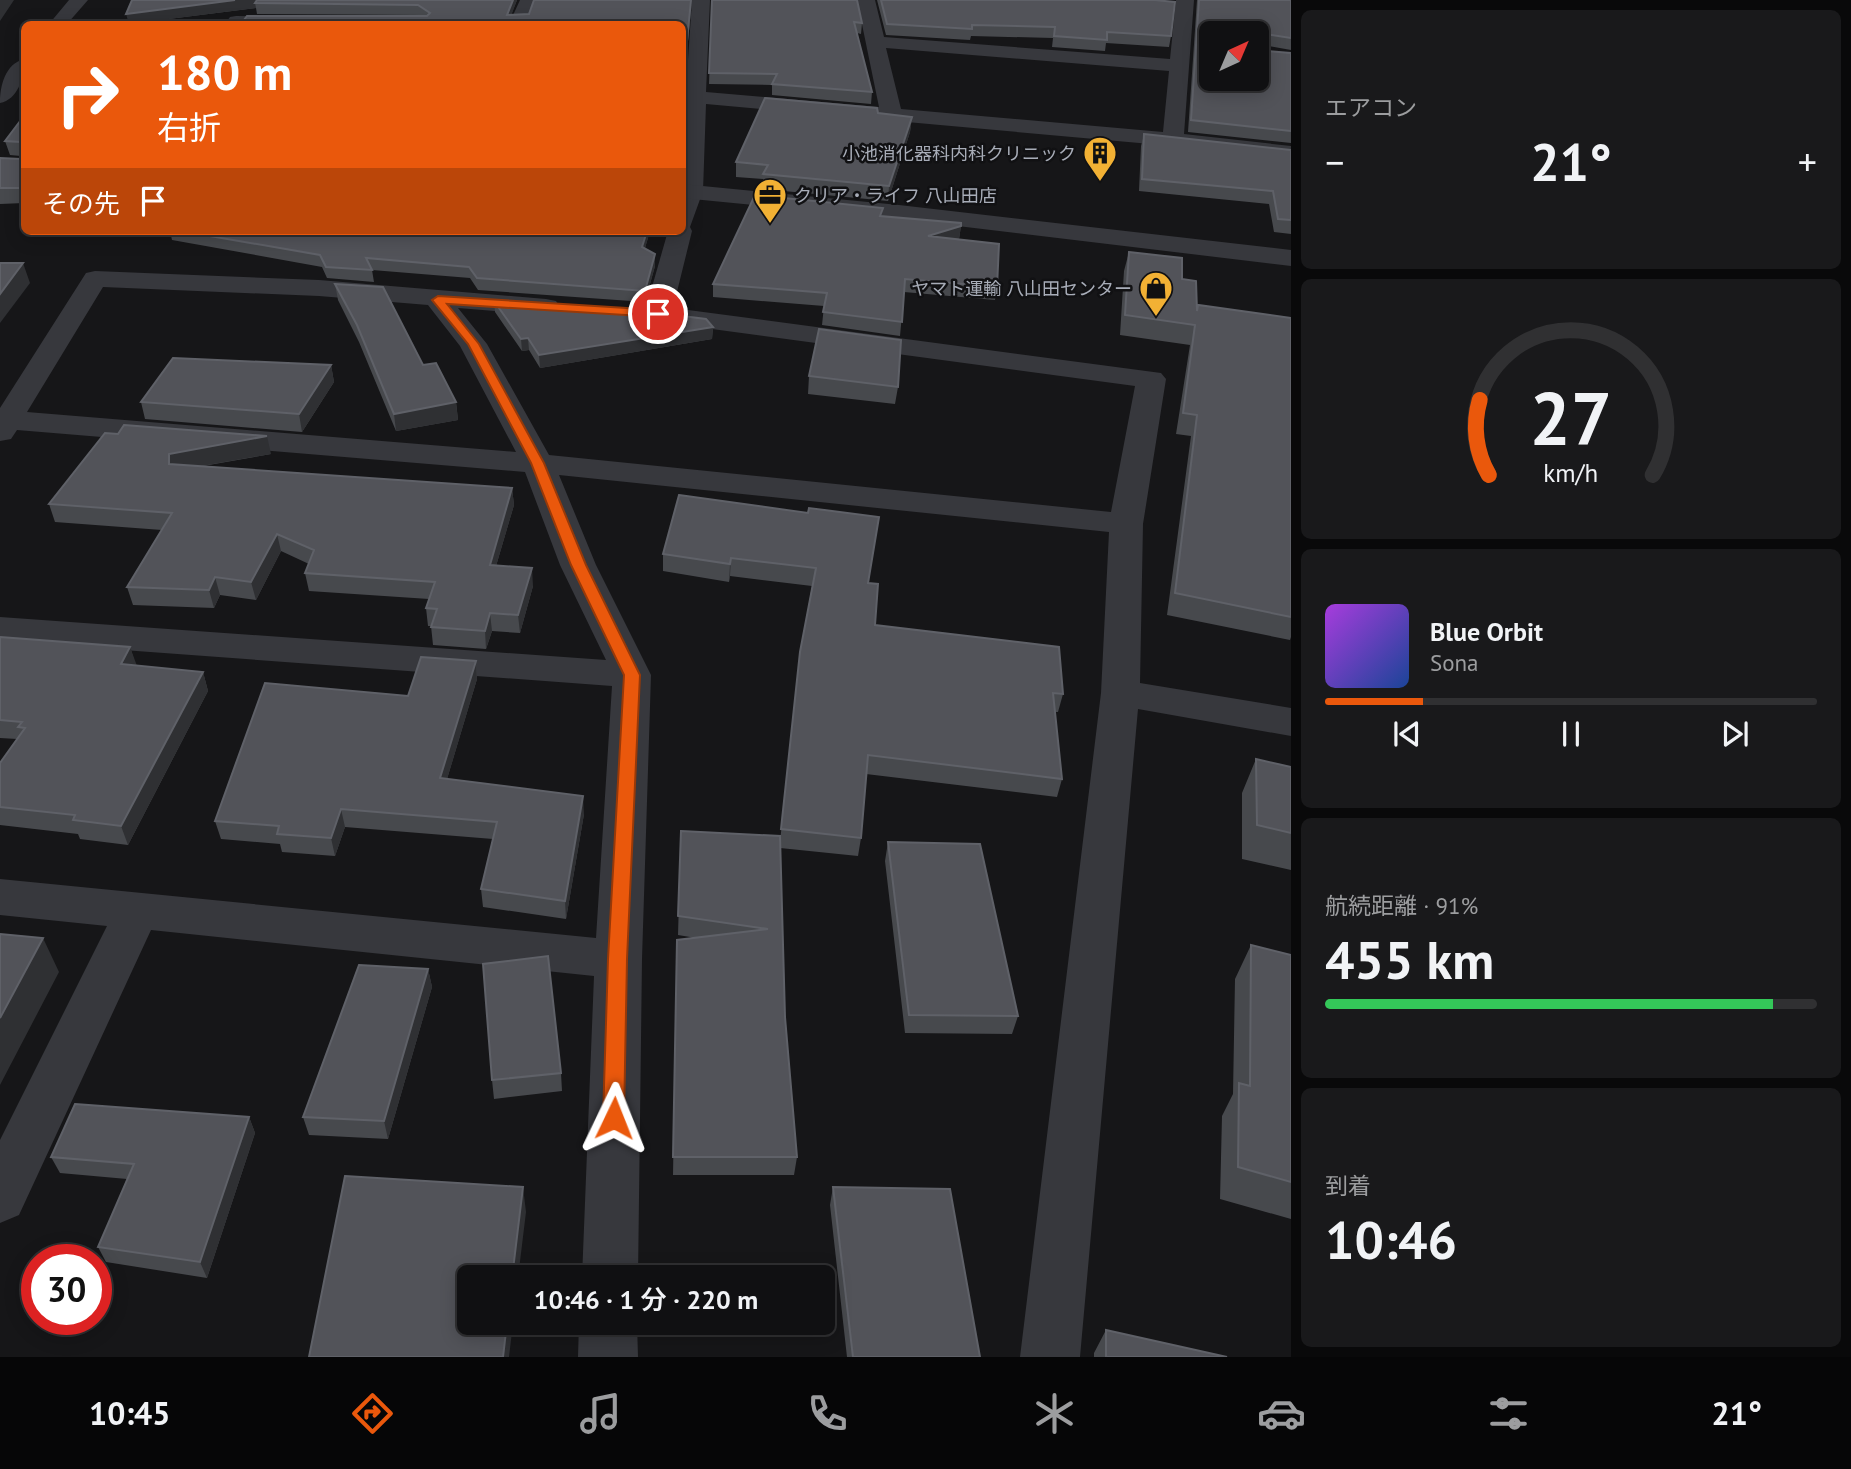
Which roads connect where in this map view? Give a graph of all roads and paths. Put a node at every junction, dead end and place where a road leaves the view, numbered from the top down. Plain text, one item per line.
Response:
1 (79, 0) edge
2 (243, 0) edge
3 (529, 0) edge
4 (701, 0) edge
5 (866, 0) edge
6 (1180, 3) edge
7 (310, 19) edge
8 (61, 21) edge
9 (236, 21) edge
10 (272, 21) edge
11 (519, 21) edge
12 (877, 42) junction
13 (1180, 66) junction
14 (21, 73) edge
15 (0, 97) edge
16 (689, 97) edge
17 (891, 113) junction
18 (1172, 139) junction
19 (1291, 153) edge
20 (687, 191) edge
21 (679, 235) edge
22 (1291, 258) edge
23 (438, 300) junction
24 (575, 308) edge
25 (630, 312) edge
26 (658, 314) junction
27 (4, 426) edge
28 (538, 463) junction
29 (1126, 524) junction
30 (0, 629) edge
31 (632, 675) junction
32 (1120, 693) junction
33 (1291, 722) edge
34 (0, 897) edge
35 (138, 909) junction
36 (618, 959) junction
37 (0, 1197) edge
38 (610, 1265) edge
39 (608, 1335) edge
40 (608, 1357) edge
41 (1050, 1357) edge

1 - 8 street
2 - 9 street
3 - 11 street
4 - 16 street
5 - 12 street
6 - 13 street
7 - 10 street
12 - 13 street
12 - 17 street
13 - 18 street
14 - 15 street
16 - 17 street
16 - 20 street
17 - 18 street
18 - 19 street
20 - 22 street
21 - 26 street
23 - 24 street
23 - 27 street
23 - 28 street
25 - 26 street
26 - 29 street
27 - 28 street
28 - 29 street
28 - 31 street
29 - 32 street
30 - 31 street
31 - 36 street
32 - 33 street
32 - 41 street
34 - 35 street
35 - 36 street
35 - 37 street
36 - 38 street
39 - 40 street

